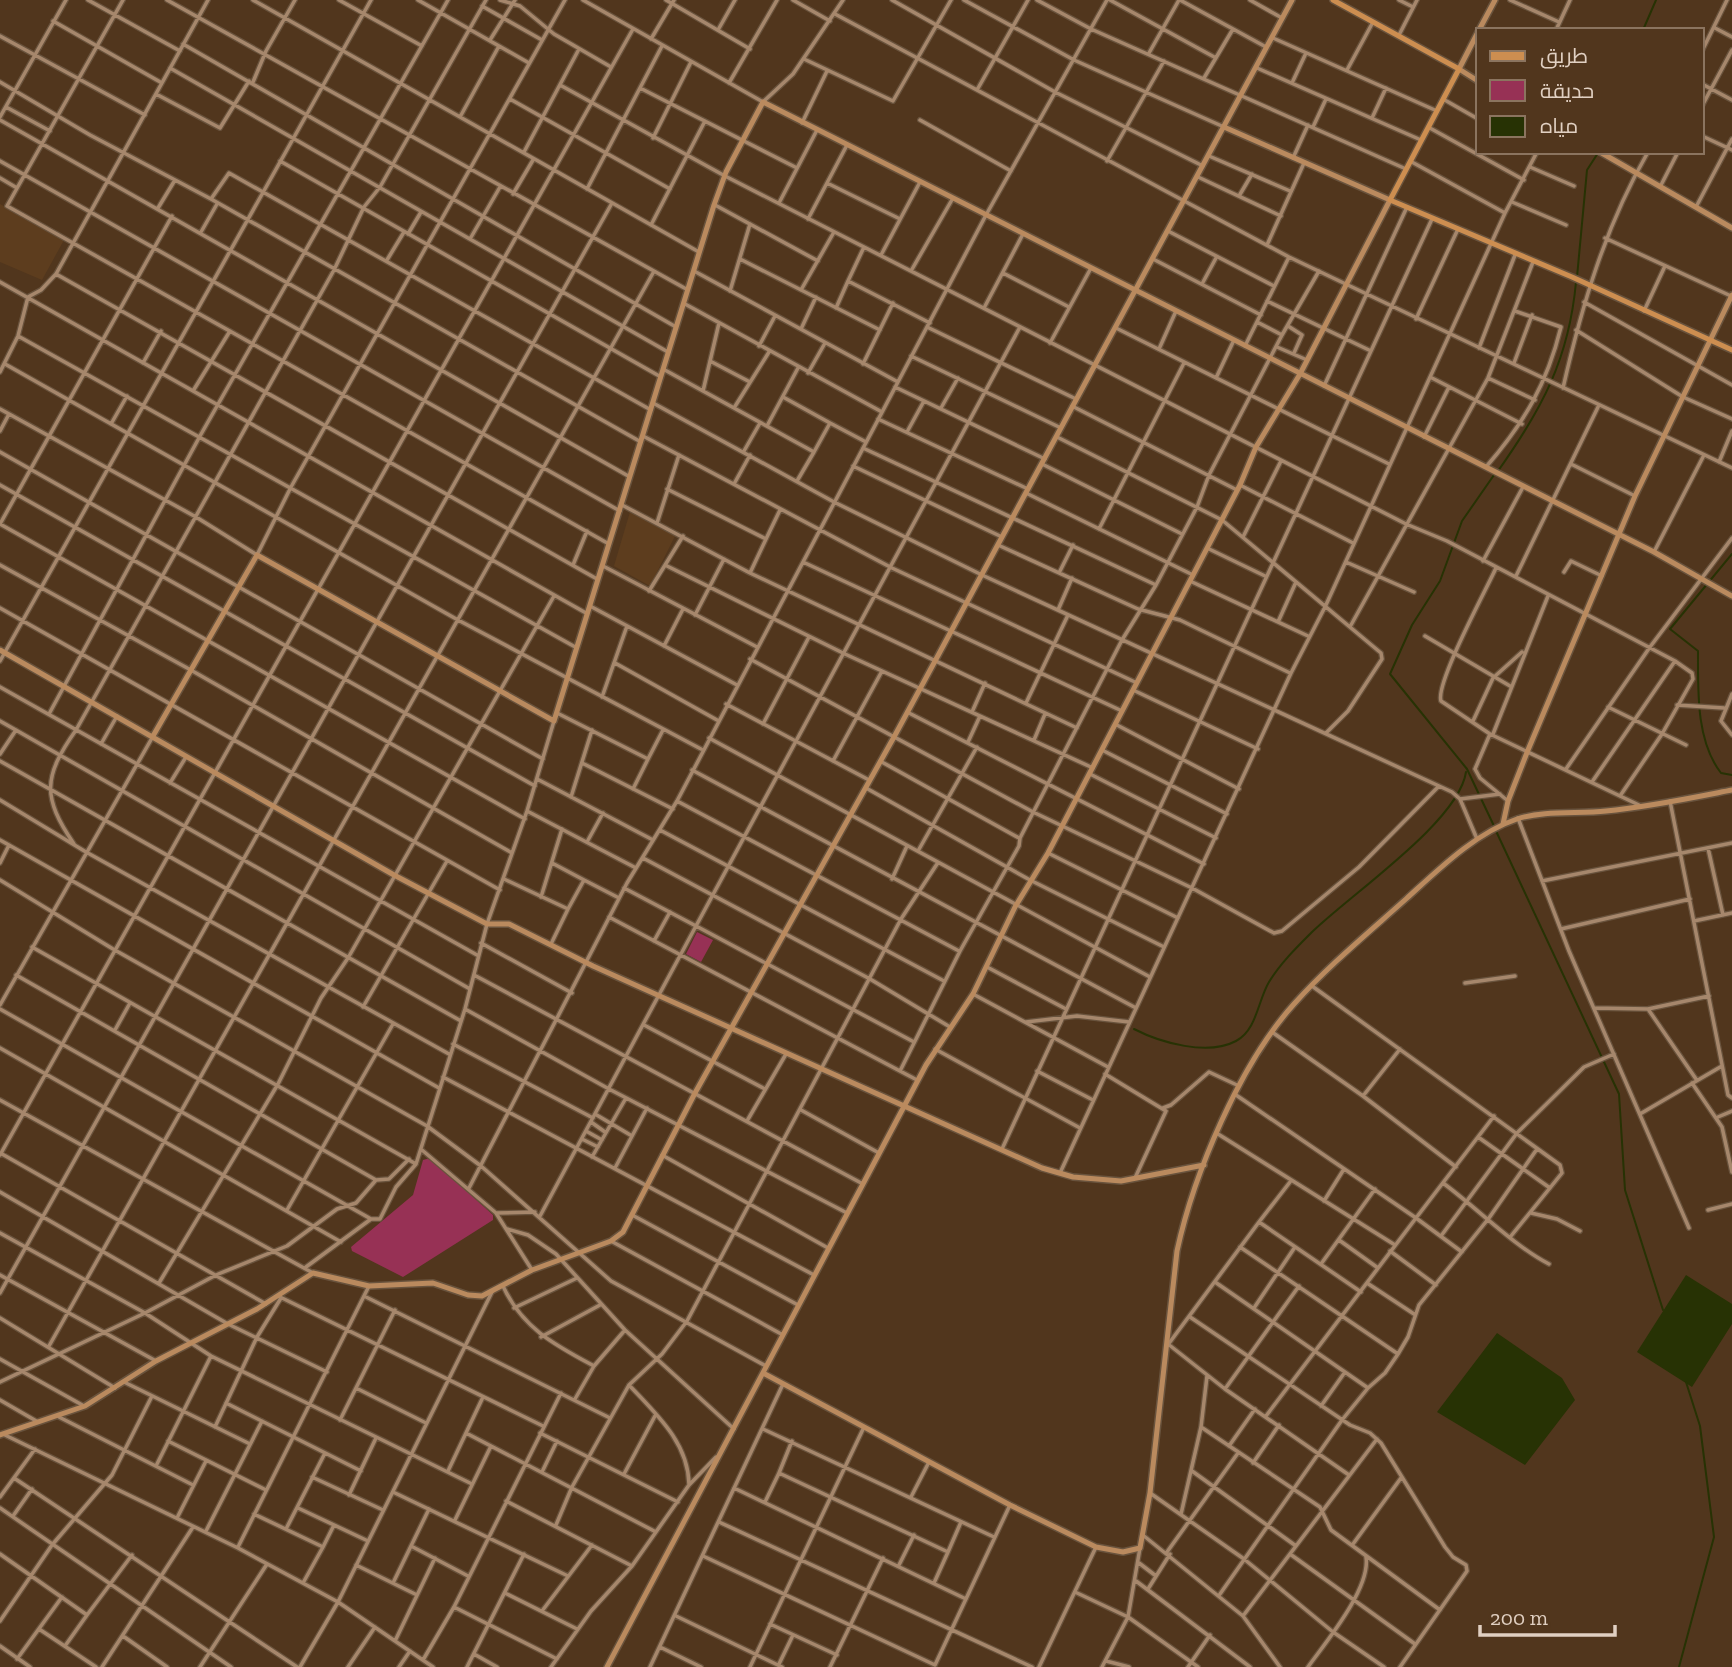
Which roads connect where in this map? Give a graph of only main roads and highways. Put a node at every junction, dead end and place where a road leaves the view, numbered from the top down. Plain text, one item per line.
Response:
1 (1336, 1) edge
2 (1732, 350) edge

1 - 2 main road

